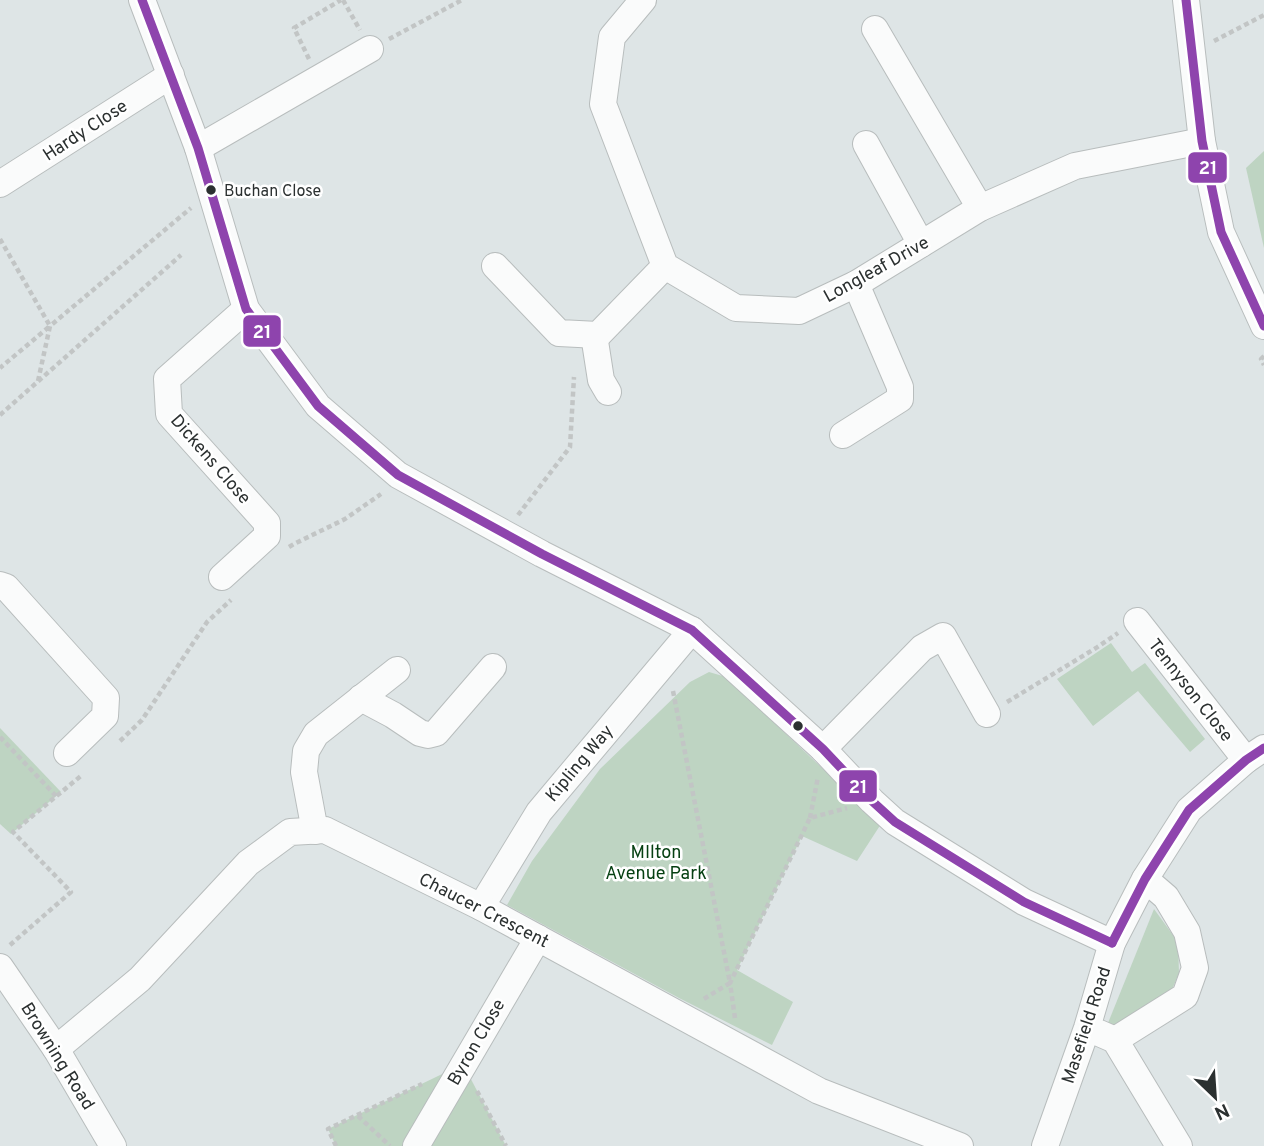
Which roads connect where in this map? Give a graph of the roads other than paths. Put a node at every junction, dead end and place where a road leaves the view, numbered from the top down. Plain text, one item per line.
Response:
1 (142, 0) edge
2 (643, 0) edge
3 (1186, 0) edge
4 (875, 29) dead end
5 (370, 49) road end
6 (171, 75) junction
7 (1202, 141) junction
8 (866, 144) dead end
9 (198, 148) junction
10 (0, 184) edge
11 (980, 208) junction
12 (921, 244) junction
13 (495, 266) dead end
14 (665, 266) junction
15 (856, 284) junction
16 (246, 309) junction
17 (1264, 326) edge
18 (585, 334) junction
19 (608, 392) dead end
20 (843, 435) dead end
21 (0, 585) edge
22 (230, 586) road end
23 (1137, 621) road end
24 (692, 630) junction
25 (493, 667) dead end
26 (397, 670) dead end
27 (361, 698) junction
28 (986, 714) road end
29 (823, 750) junction
30 (1255, 754) edge
31 (76, 763) road end
32 (315, 831) junction
33 (1145, 879) junction
34 (481, 907) junction
35 (538, 937) junction
36 (1112, 943) junction
37 (5, 956) edge
38 (1087, 1028) junction
39 (1115, 1040) junction
40 (56, 1049) junction
41 (113, 1146) edge
42 (416, 1146) edge
43 (960, 1146) edge
44 (1045, 1146) edge
45 (1179, 1146) edge

1 - 6 street
2 - 14 street
3 - 7 street
4 - 11 street
5 - 9 street
6 - 9 street
6 - 10 street, Hardy Close
7 - 11 street, Longleaf Drive
7 - 17 street
8 - 12 street
9 - 16 street
11 - 12 street, Longleaf Drive
12 - 15 street, Longleaf Drive
13 - 18 street
14 - 15 street, Longleaf Drive
14 - 18 street
15 - 20 street
16 - 22 street, Dickens Close
16 - 24 street
18 - 19 street
21 - 31 street
23 - 30 street, Tennyson Close
24 - 29 street
24 - 34 street, Kipling Way
25 - 27 street
26 - 27 street
27 - 32 street
28 - 29 street
29 - 36 street
30 - 33 street, Masefield Road
32 - 34 street, Chaucer Crescent
32 - 40 street, Chaucer Crescent
33 - 36 street, Masefield Road
33 - 39 street
34 - 35 street, Chaucer Crescent
35 - 42 street, Byron Close
35 - 43 street, Chaucer Crescent
36 - 38 street, Masefield Road
37 - 40 street, Browning Road
38 - 39 street
38 - 44 street, Masefield Road
39 - 45 street
40 - 41 street, Browning Road

